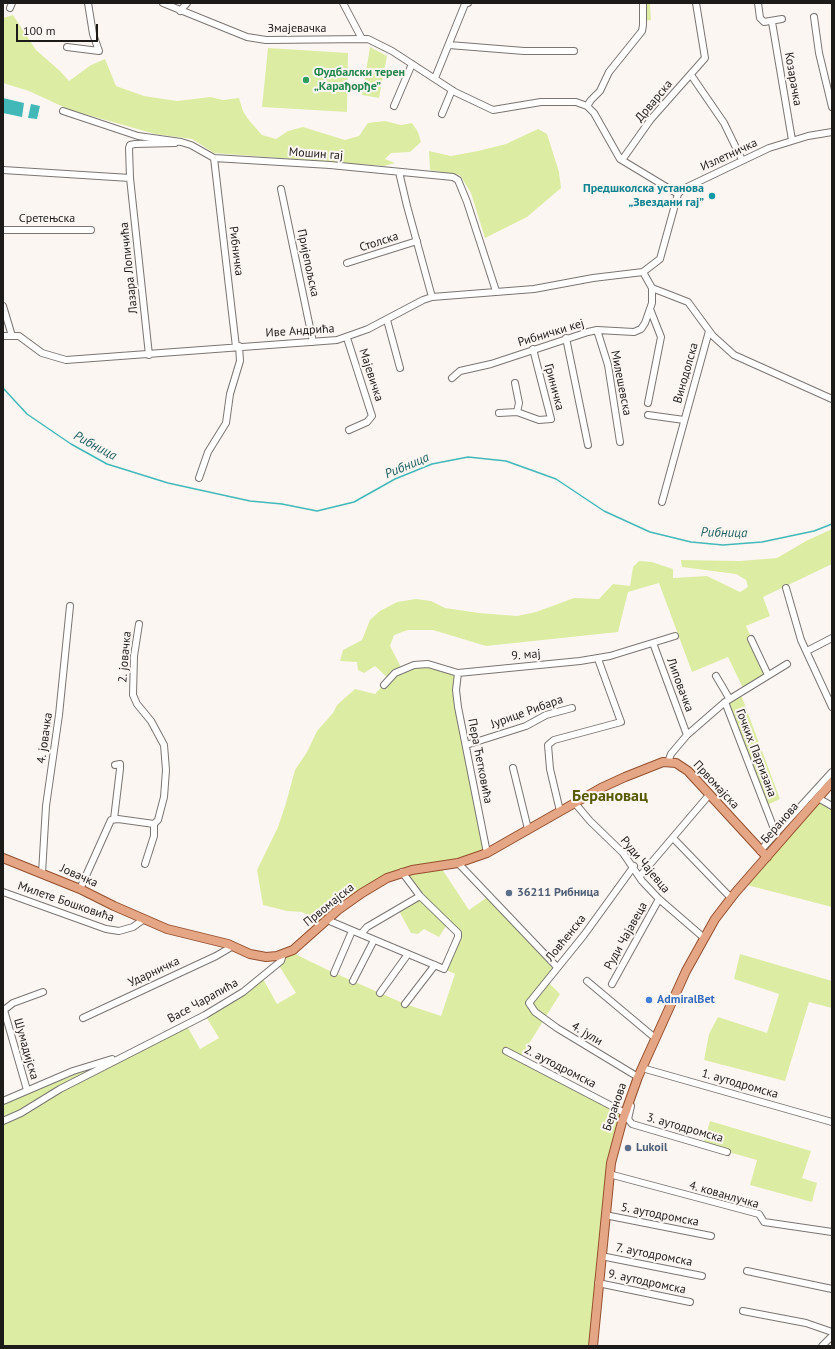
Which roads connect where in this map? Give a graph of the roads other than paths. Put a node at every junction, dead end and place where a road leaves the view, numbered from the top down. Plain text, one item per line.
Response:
1 (88, 3) edge
2 (163, 3) edge
3 (187, 3) edge
4 (343, 3) edge
5 (468, 3) edge
6 (642, 3) edge
7 (696, 3) edge
8 (758, 3) edge
9 (180, 10) junction
10 (814, 17) dead end
11 (782, 19) dead end
12 (772, 22) junction
13 (362, 39) junction
14 (449, 45) junction
15 (67, 47) dead end
16 (574, 51) dead end
17 (412, 64) junction
18 (691, 74) junction
19 (435, 78) junction
20 (452, 90) junction
21 (394, 106) dead end
22 (587, 106) junction
23 (832, 107) edge
24 (63, 111) dead end
25 (442, 114) dead end
26 (832, 132) edge
27 (792, 140) junction
28 (181, 142) junction
29 (214, 158) junction
30 (622, 160) junction
31 (742, 160) junction
32 (3, 170) edge
33 (399, 172) junction
34 (130, 178) junction
35 (281, 188) dead end
36 (678, 194) junction
37 (3, 230) edge
38 (91, 230) dead end
39 (417, 241) junction
40 (347, 263) dead end
41 (643, 272) junction
42 (652, 288) junction
43 (496, 291) junction
44 (432, 297) junction
45 (3, 306) edge
46 (650, 308) junction
47 (387, 320) junction
48 (597, 330) junction
49 (709, 331) junction
50 (3, 336) edge
51 (12, 336) junction
52 (347, 338) junction
53 (566, 338) junction
54 (313, 342) junction
55 (237, 346) junction
56 (533, 349) junction
57 (149, 355) junction
58 (400, 368) dead end
59 (452, 378) dead end
60 (515, 383) dead end
61 (832, 399) edge
62 (648, 404) dead end
63 (517, 412) junction
64 (499, 413) dead end
65 (648, 415) dead end
66 (684, 420) junction
67 (349, 430) dead end
68 (620, 442) dead end
69 (588, 445) dead end
70 (199, 478) dead end
71 (662, 502) dead end
72 (786, 588) dead end
73 (70, 606) dead end
74 (139, 624) dead end
75 (675, 636) dead end
76 (832, 638) edge
77 (751, 639) dead end
78 (653, 643) junction
79 (807, 651) junction
80 (598, 659) junction
81 (787, 664) dead end
82 (458, 673) junction
83 (768, 675) junction
84 (716, 676) dead end
85 (384, 685) dead end
86 (727, 700) junction
87 (832, 707) edge
88 (572, 708) dead end
89 (687, 735) junction
90 (466, 745) junction
91 (668, 762) junction
92 (116, 765) dead end
93 (513, 768) dead end
94 (832, 772) edge
95 (832, 782) edge
96 (709, 795) junction
97 (818, 798) junction
98 (574, 802) junction
99 (832, 806) edge
100 (560, 811) junction
101 (114, 819) junction
102 (154, 824) junction
103 (528, 829) junction
104 (776, 834) junction
105 (674, 839) junction
106 (487, 854) junction
107 (763, 854) junction
108 (3, 858) edge
109 (458, 863) junction
110 (145, 864) dead end
111 (634, 867) junction
112 (647, 868) junction
113 (402, 872) junction
114 (42, 873) junction
115 (640, 876) junction
116 (80, 888) junction
117 (3, 892) edge
118 (420, 896) junction
119 (731, 898) junction
120 (659, 899) junction
121 (144, 919) junction
122 (328, 919) junction
123 (352, 930) junction
124 (360, 934) junction
125 (704, 937) junction
126 (374, 940) junction
127 (233, 946) junction
128 (283, 954) junction
129 (408, 954) junction
130 (435, 965) junction
131 (557, 967) junction
132 (334, 973) dead end
133 (587, 981) dead end
134 (354, 982) dead end
135 (612, 984) dead end
136 (43, 992) dead end
137 (380, 993) dead end
138 (530, 1003) joint
139 (405, 1004) dead end
140 (83, 1018) dead end
141 (655, 1038) junction
142 (506, 1051) dead end
143 (128, 1054) junction
144 (642, 1068) junction
145 (637, 1080) junction
146 (27, 1090) junction
147 (3, 1101) edge
148 (625, 1112) junction
149 (3, 1120) edge
150 (832, 1122) edge
151 (727, 1152) dead end
152 (609, 1174) junction
153 (605, 1215) junction
154 (832, 1232) edge
155 (711, 1236) dead end
156 (601, 1256) junction
157 (747, 1271) dead end
158 (702, 1276) dead end
159 (598, 1283) junction
160 (832, 1290) edge
161 (690, 1302) dead end
162 (743, 1312) dead end
163 (832, 1332) edge
164 (832, 1336) edge
165 (593, 1346) edge
166 (822, 1346) edge

1 - 15 street
2 - 9 street, Змајевачка
3 - 9 street
4 - 13 street
5 - 14 street
6 - 22 street
7 - 18 street, Дрварска
8 - 12 street
9 - 13 street, Змајевачка
10 - 23 street
11 - 12 street
12 - 27 street, Козарачка
13 - 17 street, Змајевачка
14 - 16 street
14 - 19 street
17 - 19 street, Змајевачка
17 - 21 street
18 - 30 street, Дрварска
18 - 31 street
19 - 20 street, Змајевачка
20 - 22 street, Змајевачка
20 - 25 street
22 - 30 street
24 - 28 street, Мошин гај
26 - 27 street, Излетничка
27 - 31 street, Излетничка
28 - 29 street, Мошин гај
28 - 34 street, Лазара Лопичића
29 - 33 street, Мошин гај
29 - 55 street, Рибничка
30 - 36 street
31 - 36 street, Излетничка
32 - 34 street
33 - 39 street, Столска
33 - 43 street, Мошин гај
34 - 57 street, Лазара Лопичића
35 - 54 street, Пријепољска
36 - 41 street
37 - 38 street, Сретењска
39 - 40 street, Столска
39 - 44 street, Столска
41 - 42 street
41 - 43 street, Иве Андрића
42 - 46 street, Рибнички кеј
42 - 49 street
43 - 44 street, Иве Андрића
44 - 47 street, Иве Андрића
45 - 51 street
46 - 48 street, Рибнички кеј
46 - 62 street
47 - 52 street, Иве Андрића
47 - 58 street
48 - 53 street, Рибнички кеј
48 - 68 street, Милешевска
49 - 61 street
49 - 66 street, Винодолска
50 - 51 street, Иве Андрића
51 - 57 street, Иве Андрића
52 - 54 street, Иве Андрића
52 - 67 street, Мајевичка
53 - 56 street, Рибнички кеј
53 - 69 street
54 - 55 street, Иве Андрића
55 - 57 street, Иве Андрића
55 - 70 street, Рибничка
56 - 59 street, Рибнички кеј
56 - 63 street, Гриничка
60 - 63 street
63 - 64 street, Гриничка
65 - 66 street, Винодолска
66 - 71 street, Винодолска
72 - 79 street
73 - 114 street, 4. јовачка
74 - 102 street, 2. јовачка
75 - 78 street, 9. мај
76 - 79 street
77 - 83 street
78 - 80 street, 9. мај
78 - 89 street, Липовачка
79 - 87 street
80 - 82 street, 9. мај
80 - 100 street
81 - 83 street
82 - 85 street, 9. мај
82 - 90 street, Пера Ћетковића
83 - 86 street
84 - 86 street, Гочких Партизана
86 - 89 street
86 - 104 street, Гочких Партизана
88 - 90 street, Јурице Рибара
89 - 91 street
90 - 106 street, Пера Ћетковића
91 - 96 main road, Првомајска
91 - 98 main road, Првомајска
92 - 101 street
93 - 103 street
94 - 104 street, Беранова
95 - 97 main road, Беранова
96 - 105 street
96 - 107 main road, Првомајска
97 - 99 street
97 - 107 main road, Беранова
98 - 100 main road, Првомајска
98 - 111 street, Руди Чајевца
100 - 103 main road, Првомајска
101 - 102 street
101 - 116 street
102 - 110 street, 2. јовачка
103 - 106 main road, Првомајска
104 - 107 street, Беранова
105 - 112 street
105 - 119 street
106 - 109 main road, Првомајска
107 - 119 main road, Беранова
108 - 114 main road, Јовачка
109 - 113 main road, Првомајска
109 - 131 street
111 - 112 street
111 - 115 street, Руди Чајевца
111 - 131 street, Ловћенска
112 - 115 street
113 - 118 street
113 - 122 main road, Првомајска
114 - 116 main road, Јовачка
115 - 120 street, Руди Чајевца
116 - 121 main road, Јовачка
117 - 121 street, Милете Бошковића
118 - 124 street
118 - 130 street
119 - 125 main road, Беранова
120 - 125 street, Руди Чајевца
120 - 135 street, Руди Чајавеца
121 - 127 main road, Првомајска
122 - 123 street
122 - 128 main road, Првомајска
123 - 124 street
123 - 132 street
124 - 126 street
125 - 141 main road, Беранова
126 - 129 street
126 - 134 street
127 - 128 main road, Првомајска
127 - 140 street, Ударничка
128 - 143 street, Васе Чарапића
129 - 130 street
129 - 137 street
130 - 139 street
131 - 138 street, Ловћенска
133 - 141 street
136 - 146 street, Шумадијска
138 - 145 street, 4. јули
141 - 144 main road, Беранова
142 - 148 street, 2. аутодромска
143 - 146 street
143 - 149 street
144 - 145 main road, Беранова
144 - 150 street, 1. аутодромска
145 - 148 main road, Беранова
145 - 151 street, 3. аутодромска
146 - 147 street
148 - 152 main road, Беранова
152 - 153 main road, Беранова
152 - 154 street, 4. кованлучка
153 - 155 street, 5. аутодромска
153 - 156 main road, Беранова
156 - 158 street, 7. аутодромска
156 - 159 main road, Беранова
157 - 160 street
159 - 161 street, 9. аутодромска
159 - 165 main road, Беранова
162 - 163 street
164 - 166 street

